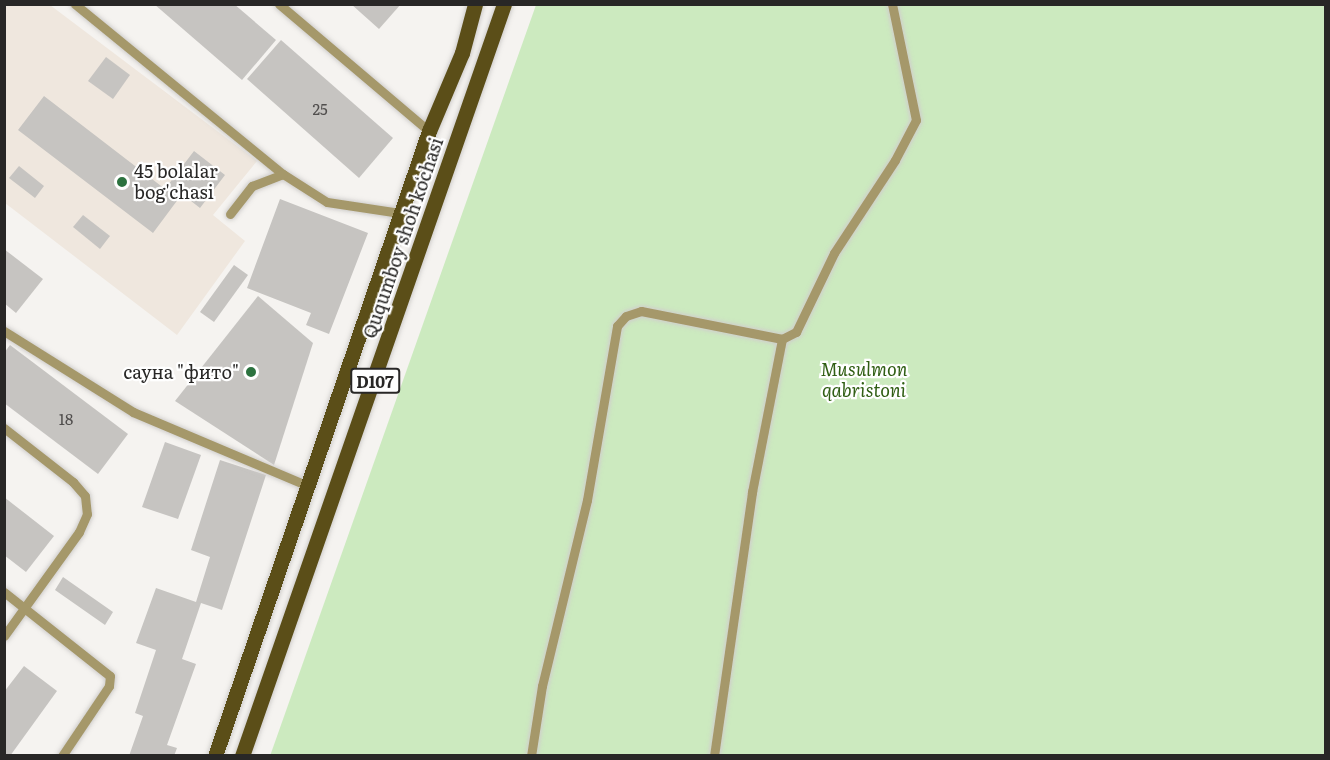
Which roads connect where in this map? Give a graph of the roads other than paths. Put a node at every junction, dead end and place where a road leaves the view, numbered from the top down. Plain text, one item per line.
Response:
1 (75, 4) edge
2 (279, 4) edge
3 (504, 4) edge
4 (892, 4) edge
5 (472, 6) edge
6 (429, 131) junction
7 (283, 174) junction
8 (393, 212) dead end
9 (230, 214) dead end
10 (4, 330) edge
11 (782, 339) junction
12 (4, 428) edge
13 (308, 486) junction
14 (4, 592) edge
15 (24, 606) junction
16 (4, 636) edge
17 (62, 756) edge
18 (215, 756) edge
19 (242, 756) edge
20 (531, 756) edge
21 (714, 756) edge

1 - 7 lane
2 - 6 lane
3 - 19 main road, Ququmboy shoh koʻchasi / D107
4 - 11 lane
5 - 6 main road, Ququmboy shoh koʻchasi / D107
6 - 13 main road, Ququmboy shoh koʻchasi / D107
7 - 8 lane
7 - 9 lane
10 - 13 lane
11 - 20 lane
11 - 21 lane
12 - 15 lane
13 - 18 main road, Ququmboy shoh koʻchasi / D107
14 - 15 lane
15 - 16 lane
15 - 17 lane

